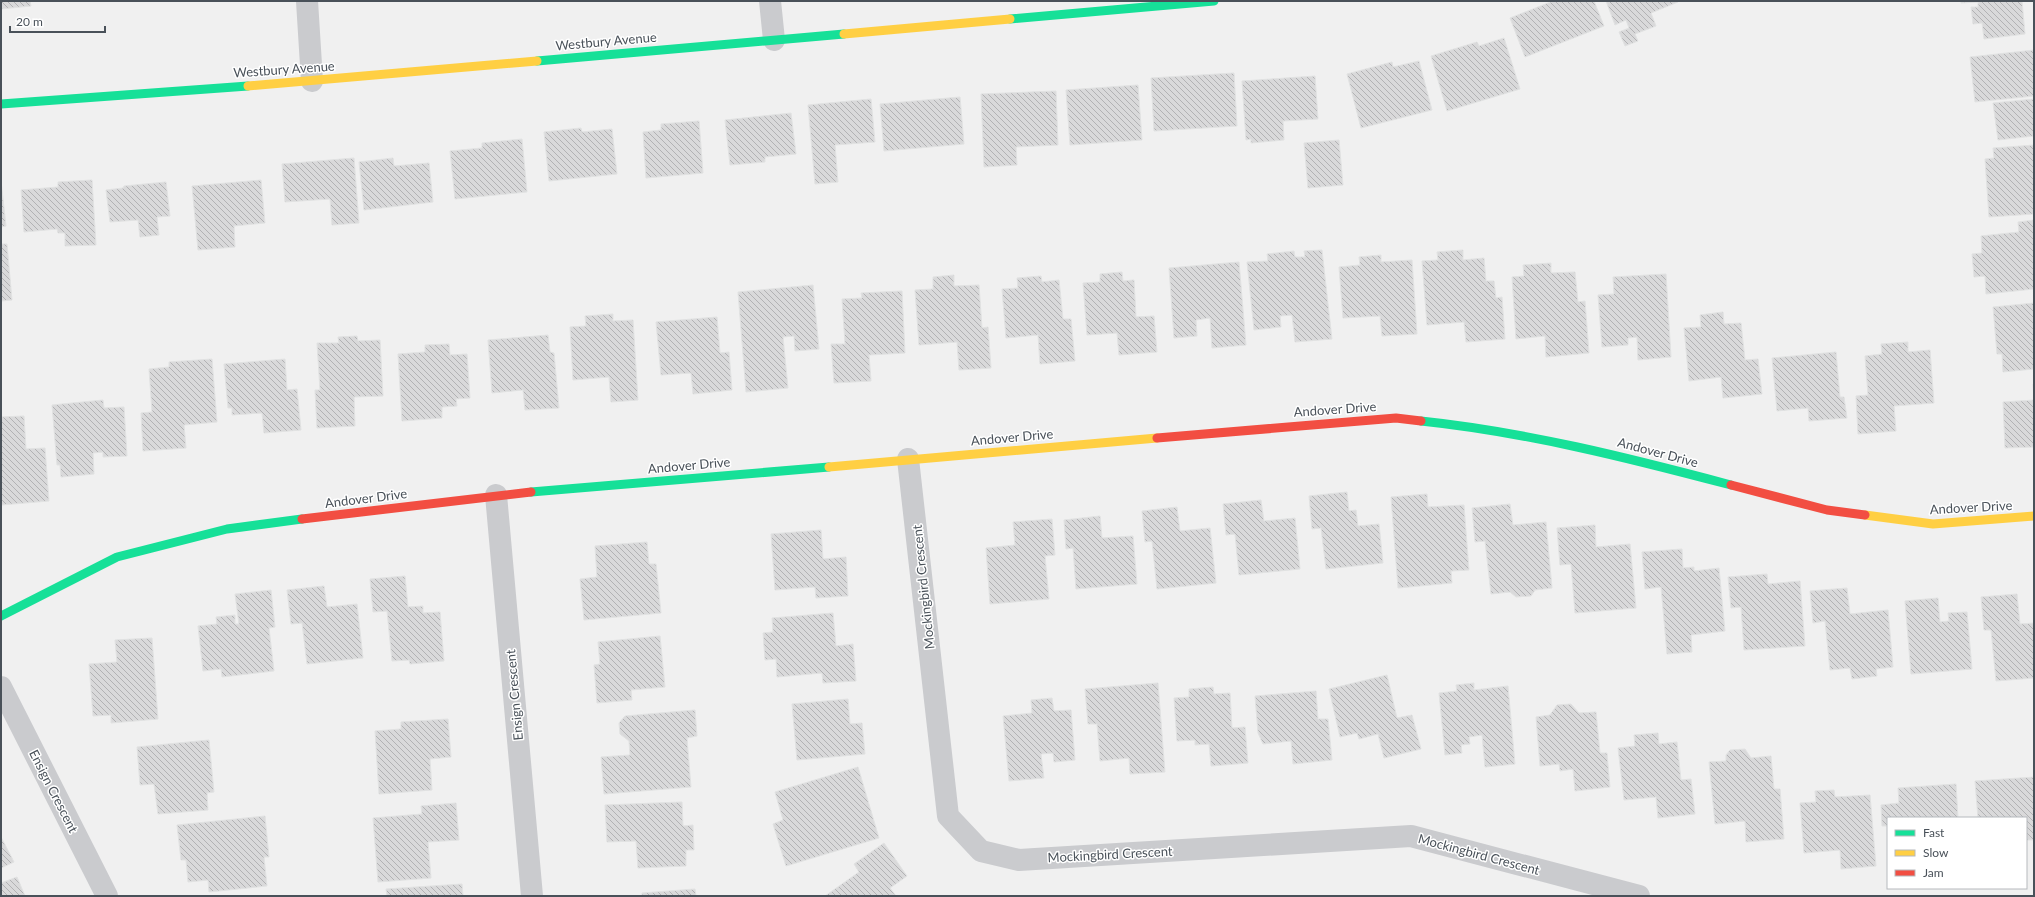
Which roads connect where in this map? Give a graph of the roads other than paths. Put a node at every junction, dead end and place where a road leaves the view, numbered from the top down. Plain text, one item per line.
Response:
1 (307, 1) edge
2 (770, 1) edge
3 (1214, 1) edge
4 (774, 40) junction
5 (312, 81) junction
6 (1, 104) edge
7 (908, 459) junction
8 (496, 495) junction
9 (2034, 516) edge
10 (1, 616) edge
11 (1, 687) edge
12 (107, 896) edge
13 (532, 896) edge
14 (1639, 896) edge

1 - 5 street
2 - 4 street
3 - 4 street, Westbury Avenue
4 - 5 street, Westbury Avenue
5 - 6 street, Westbury Avenue
7 - 8 street, Andover Drive
7 - 9 street, Andover Drive
7 - 14 street, Mockingbird Crescent
8 - 10 street, Andover Drive
8 - 13 street, Ensign Crescent
11 - 12 street, Ensign Crescent

